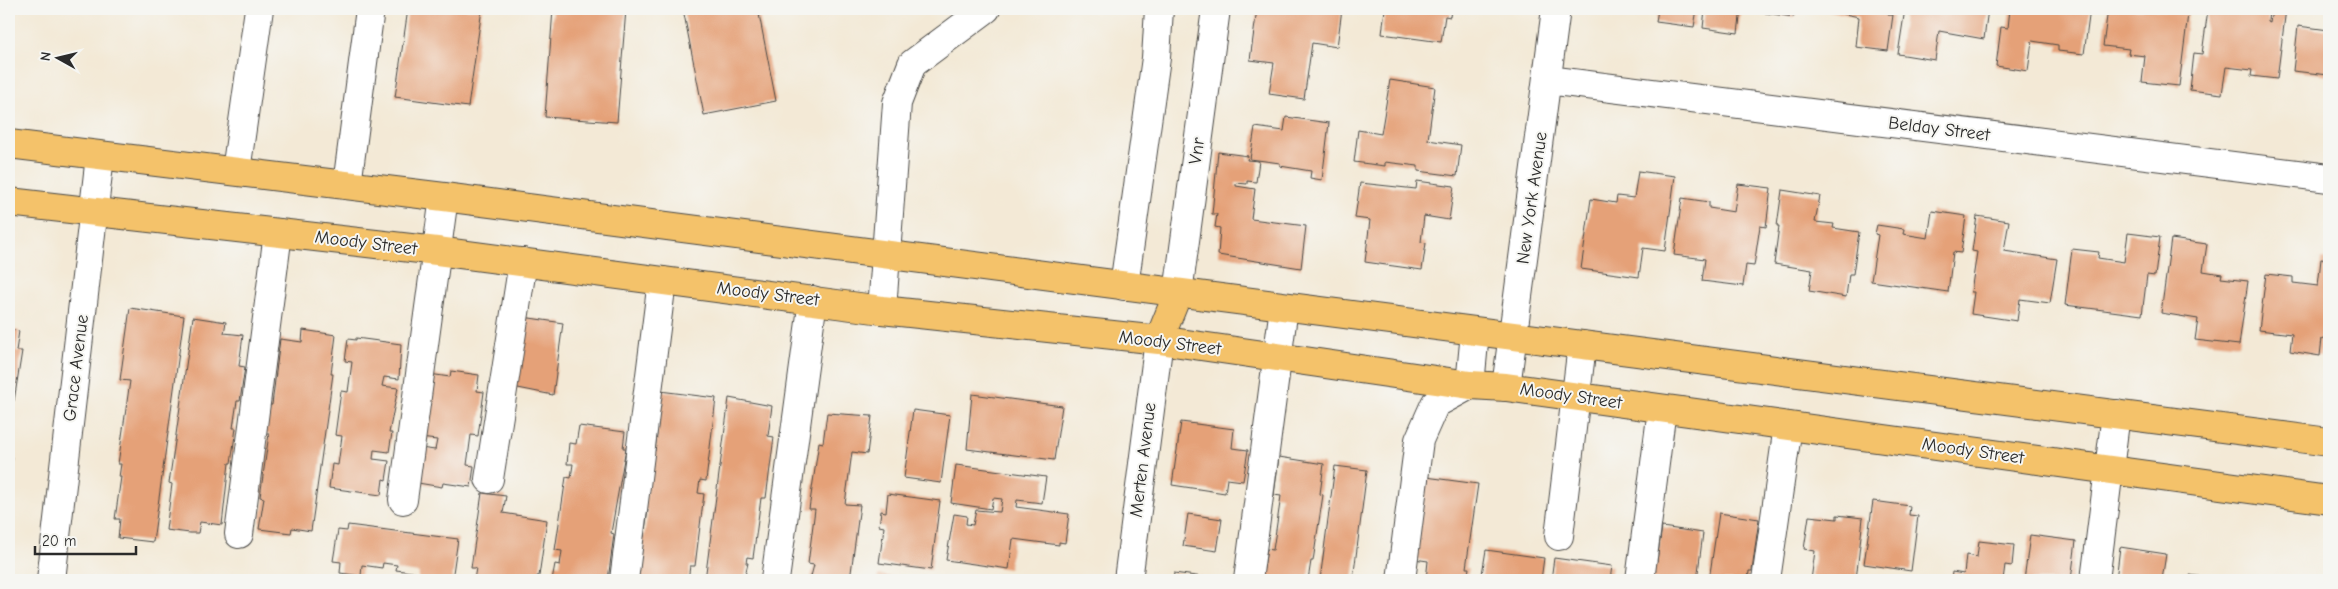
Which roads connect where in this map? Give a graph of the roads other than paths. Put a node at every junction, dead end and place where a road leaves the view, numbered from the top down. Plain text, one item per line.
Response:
1 (259, 9) edge
2 (370, 9) edge
3 (986, 9) edge
4 (1160, 9) edge
5 (1216, 9) edge
6 (1556, 9) edge
7 (1548, 80) junction
8 (9, 144) edge
9 (100, 156) junction
10 (236, 171) junction
11 (2329, 178) edge
12 (347, 185) junction
13 (444, 197) junction
14 (9, 202) edge
15 (94, 211) junction
16 (278, 233) junction
17 (437, 251) junction
18 (887, 255) junction
19 (523, 262) junction
20 (662, 281) junction
21 (1124, 286) junction
22 (1178, 293) junction
23 (813, 300) junction
24 (1284, 307) junction
25 (882, 310) junction
26 (1475, 332) junction
27 (1513, 337) junction
28 (1158, 340) junction
29 (1582, 345) junction
30 (1276, 357) junction
31 (1470, 384) junction
32 (1506, 387) junction
33 (1575, 397) junction
34 (1662, 409) junction
35 (2116, 414) junction
36 (1788, 426) junction
37 (2329, 442) edge
38 (2109, 470) junction
39 (489, 479) dead end
40 (403, 500) dead end
41 (2329, 500) edge
42 (239, 534) dead end
43 (1558, 536) dead end
44 (51, 580) edge
45 (624, 580) edge
46 (775, 580) edge
47 (1128, 580) edge
48 (1248, 580) edge
49 (1401, 580) edge
50 (1640, 580) edge
51 (1766, 580) edge
52 (2095, 580) edge

1 - 10 street
2 - 12 street
3 - 18 street
4 - 21 street
5 - 22 street, Vnr
6 - 7 street, New York Avenue
7 - 11 street, Belday Street
7 - 27 street, New York Avenue
8 - 9 main road
9 - 10 main road
9 - 15 street, Grace Avenue
10 - 12 main road
12 - 13 main road
13 - 17 street
13 - 18 main road
14 - 15 main road, Moody Street
15 - 16 main road, Moody Street
15 - 44 street, Grace Avenue
16 - 17 main road, Moody Street
16 - 42 street
17 - 19 main road, Moody Street
17 - 40 street
18 - 21 main road
18 - 25 street
19 - 20 main road, Moody Street
19 - 39 street
20 - 23 main road, Moody Street
20 - 45 street
21 - 22 main road
22 - 24 main road
22 - 28 main road
23 - 25 main road, Moody Street
23 - 46 street
24 - 26 main road
24 - 30 street
25 - 28 main road, Moody Street
26 - 27 main road
26 - 31 street
27 - 29 main road
27 - 32 street, New York Avenue
28 - 30 main road, Moody Street
28 - 47 street, Merten Avenue
29 - 33 street
29 - 35 main road
30 - 31 main road, Moody Street
30 - 48 street
31 - 32 main road, Moody Street
31 - 49 street
32 - 33 main road, Moody Street
33 - 34 main road, Moody Street
33 - 43 street
34 - 36 main road, Moody Street
34 - 50 street
35 - 37 main road
35 - 38 street
36 - 38 main road, Moody Street
36 - 51 street
38 - 41 main road, Moody Street
38 - 52 street

